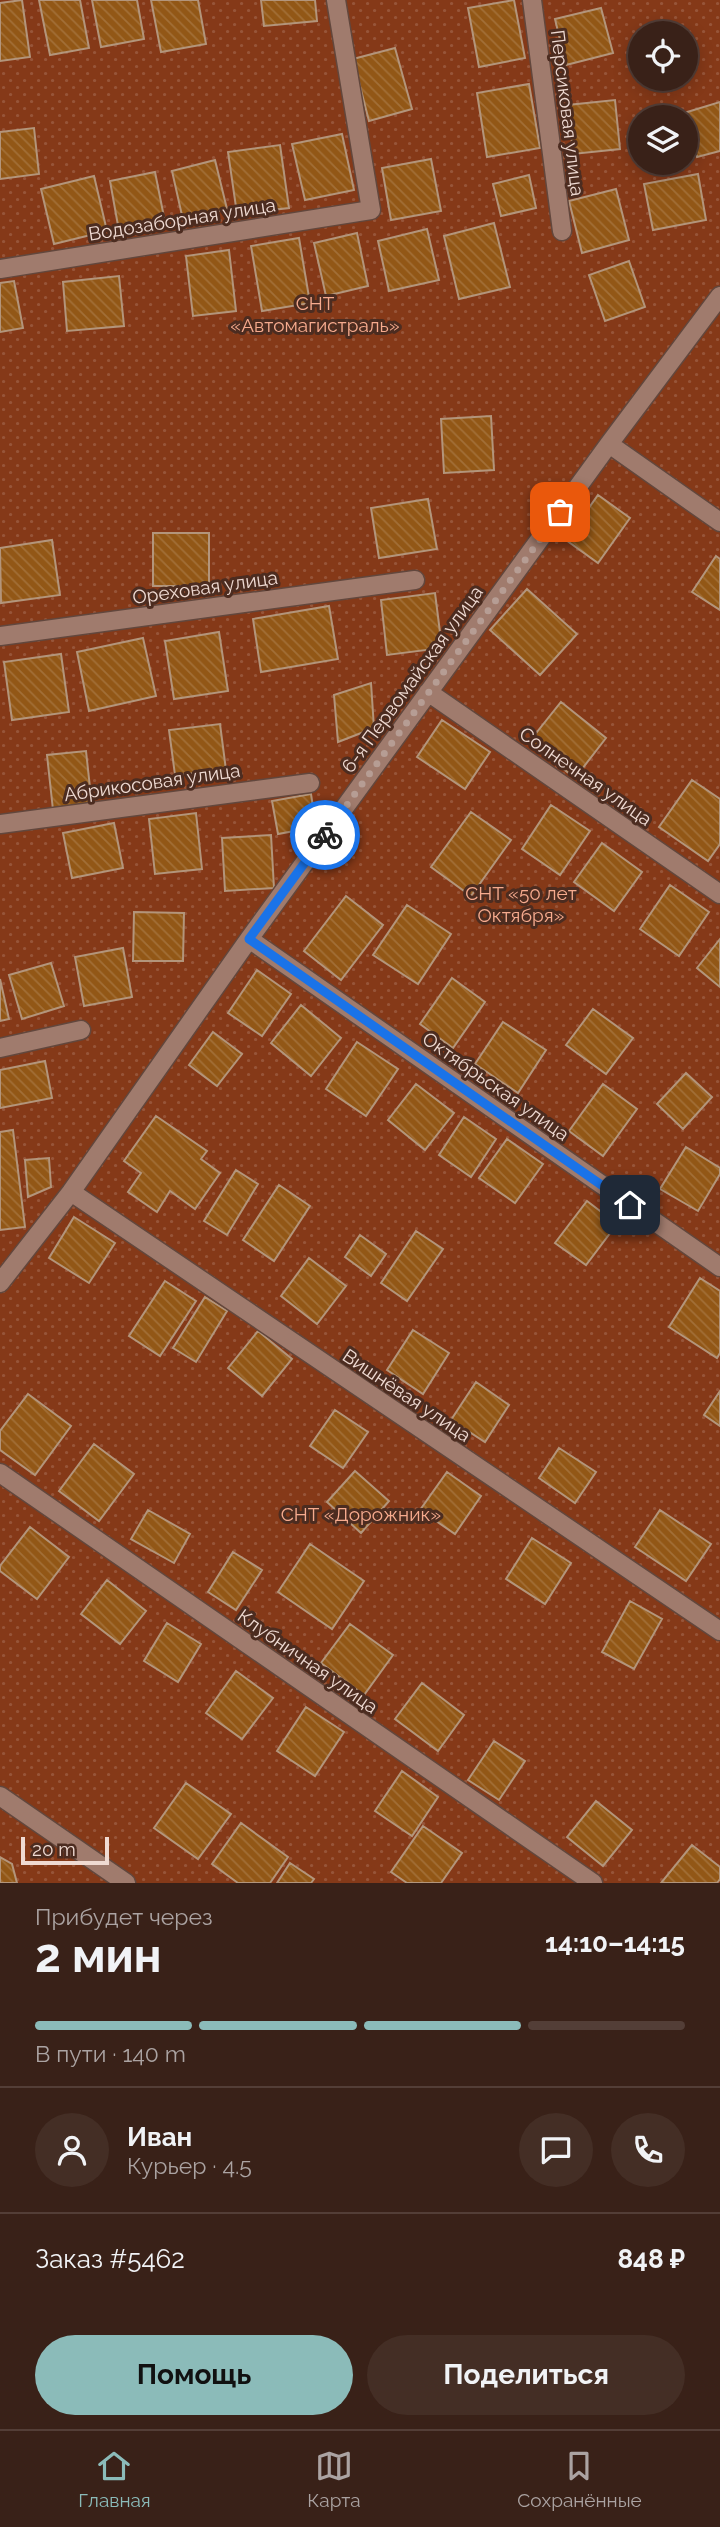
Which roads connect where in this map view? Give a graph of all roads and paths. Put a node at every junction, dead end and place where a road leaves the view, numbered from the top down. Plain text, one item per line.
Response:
1 (336, 0) edge
2 (532, 0) edge
3 (562, 231) dead end
4 (0, 269) edge
5 (720, 296) edge
6 (609, 444) junction
7 (720, 522) edge
8 (415, 580) dead end
9 (0, 636) edge
10 (428, 692) junction
11 (310, 783) dead end
12 (0, 824) edge
13 (720, 894) edge
14 (249, 939) junction
15 (81, 1030) dead end
16 (0, 1048) edge
17 (71, 1192) junction
18 (720, 1267) edge
19 (0, 1283) edge
20 (0, 1473) edge
21 (720, 1631) edge
22 (0, 1796) edge
23 (126, 1883) edge
24 (593, 1883) edge

1 - 4 street, Водозаборная улица
2 - 3 street, Персиковая улица
5 - 6 street, 6-я Первомайская улица
6 - 7 street
6 - 10 street, 6-я Первомайская улица
8 - 9 street, Ореховая улица
10 - 13 street, Солнечная улица
10 - 14 street, 6-я Первомайская улица
11 - 12 street, Абрикосовая улица
14 - 17 street, 6-я Первомайская улица
14 - 18 street, Октябрьская улица
15 - 16 street
17 - 19 street, 6-я Первомайская улица
17 - 21 street, Вишнёвая улица
20 - 24 street, Клубничная улица
22 - 23 street

